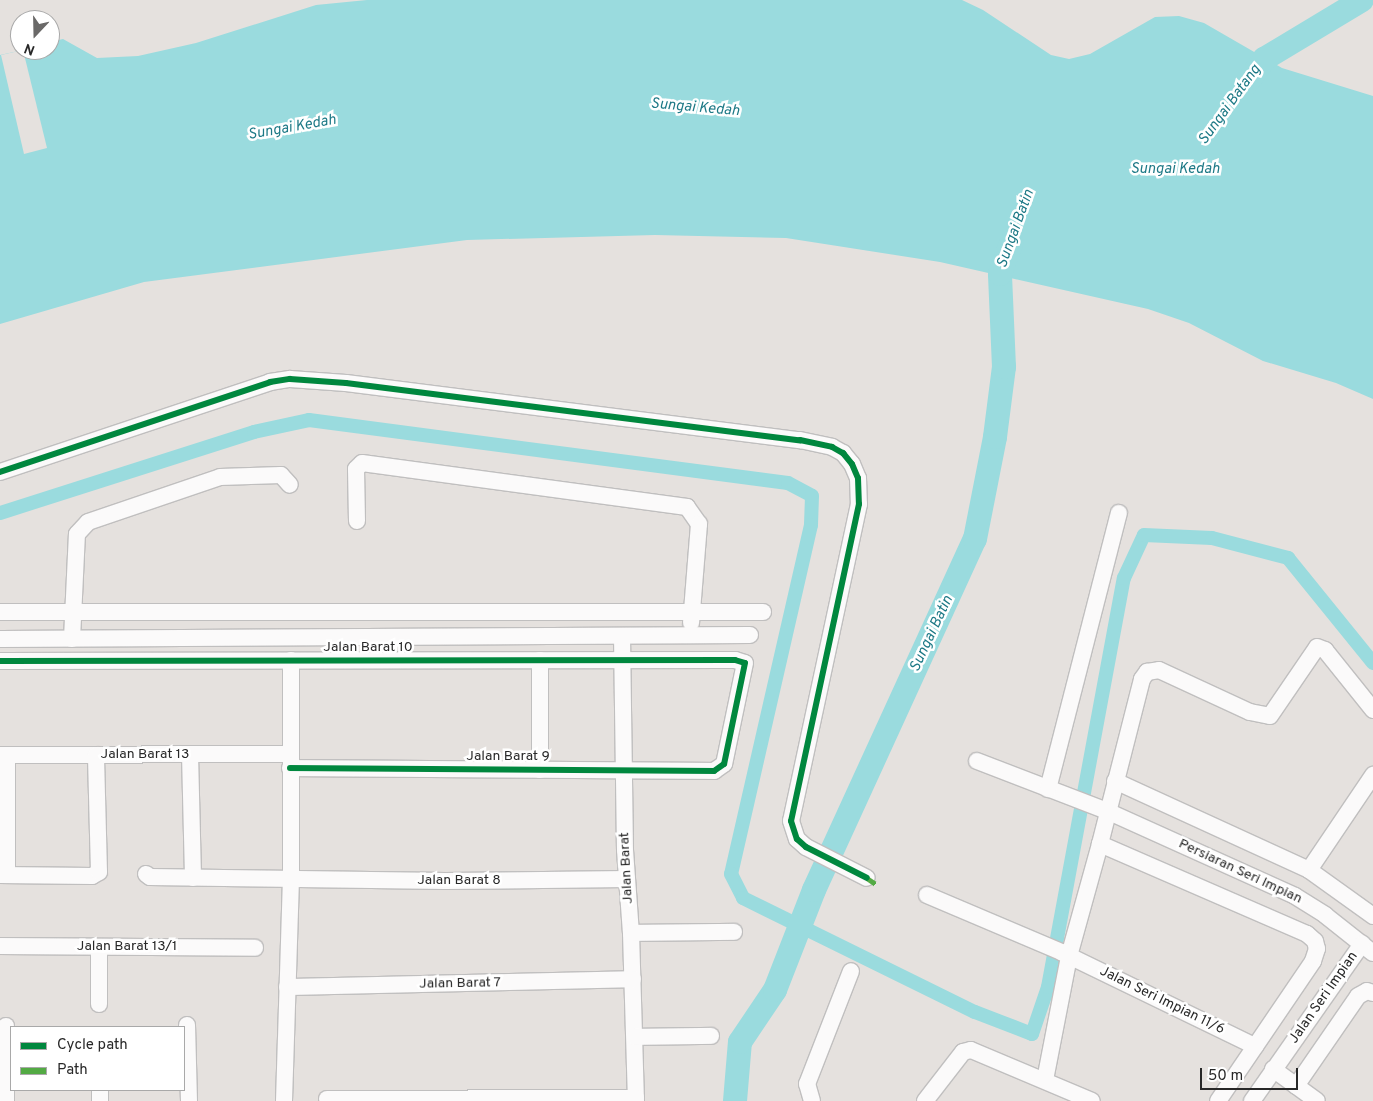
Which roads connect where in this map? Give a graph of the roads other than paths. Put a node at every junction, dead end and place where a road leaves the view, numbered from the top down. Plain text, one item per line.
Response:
1 (0, 472) edge
2 (290, 485) dead end
3 (1119, 513) dead end
4 (357, 520) dead end
5 (0, 612) edge
6 (73, 612) junction
7 (691, 612) junction
8 (762, 612) dead end
9 (691, 635) junction
10 (750, 635) dead end
11 (622, 636) junction
12 (72, 638) junction
13 (0, 639) edge
14 (291, 660) junction
15 (540, 660) junction
16 (622, 660) junction
17 (0, 661) edge
18 (1373, 710) edge
19 (190, 754) junction
20 (3, 755) edge
21 (96, 755) junction
22 (290, 761) junction
23 (977, 761) dead end
24 (724, 764) joint
25 (540, 770) junction
26 (624, 771) junction
27 (1373, 775) edge
28 (1115, 781) junction
29 (1048, 789) junction
30 (1102, 809) junction
31 (1100, 844) junction
32 (1309, 870) junction
33 (146, 874) dead end
34 (4, 875) edge
35 (193, 878) junction
36 (867, 878) dead end
37 (291, 879) junction
38 (627, 879) junction
39 (927, 895) dead end
40 (1373, 916) edge
41 (734, 932) dead end
42 (631, 933) junction
43 (0, 946) edge
44 (99, 947) junction
45 (255, 948) dead end
46 (1368, 948) edge
47 (1065, 954) junction
48 (851, 972) dead end
49 (633, 980) junction
50 (287, 987) junction
51 (1373, 993) edge
52 (99, 1004) dead end
53 (187, 1025) dead end
54 (6, 1026) dead end
55 (712, 1036) dead end
56 (634, 1037) junction
57 (1255, 1046) junction
58 (1273, 1069) junction
59 (1046, 1080) junction
60 (1296, 1086) junction
61 (1082, 1099) edge
62 (327, 1100) dead end
63 (636, 1100) edge
64 (6, 1101) edge
65 (189, 1101) edge
66 (284, 1101) edge
67 (812, 1101) edge
68 (925, 1101) edge
69 (1218, 1101) edge
70 (1252, 1101) edge
71 (1317, 1101) edge

1 - 36 street
2 - 6 street
3 - 29 street
4 - 7 street
5 - 6 street
6 - 7 street
6 - 12 street
7 - 8 street
7 - 9 street
9 - 10 street
9 - 11 street
11 - 12 street
11 - 16 street, Jalan Barat
12 - 13 street
14 - 15 street, Jalan Barat 10
14 - 17 street, Jalan Barat 10
14 - 22 street
15 - 16 street, Jalan Barat 10
15 - 25 street
16 - 24 street, Jalan Barat 10
16 - 26 street, Jalan Barat
18 - 28 street
19 - 21 street, Jalan Barat 13
19 - 22 street, Jalan Barat 13
19 - 35 street
20 - 21 street, Jalan Barat 13
20 - 34 street
21 - 34 street
22 - 25 street, Jalan Barat 9
22 - 37 street
23 - 29 street, Persiaran Seri Impian
24 - 26 street, Jalan Barat 9
25 - 26 street, Jalan Barat 9
26 - 38 street, Jalan Barat
27 - 32 street
28 - 30 street
28 - 32 street
29 - 30 street, Persiaran Seri Impian
30 - 31 street
30 - 46 street, Persiaran Seri Impian
31 - 47 street
31 - 57 street
32 - 40 street
33 - 35 street, Jalan Barat 8
35 - 37 street, Jalan Barat 8
37 - 38 street, Jalan Barat 8
37 - 50 street
38 - 42 street, Jalan Barat
39 - 47 street, Jalan Seri Impian 11/6
41 - 42 street
42 - 49 street, Jalan Barat
43 - 44 street, Jalan Barat 13/1
44 - 45 street, Jalan Barat 13/1
44 - 52 street
46 - 58 street, Jalan Seri Impian
47 - 57 street, Jalan Seri Impian 11/6
47 - 59 street
48 - 67 street
49 - 50 street, Jalan Barat 7
49 - 56 street, Jalan Barat
50 - 66 street
51 - 60 street
53 - 65 street
54 - 64 street
55 - 56 street
56 - 63 street, Jalan Barat
57 - 69 street
58 - 60 street
58 - 70 street, Jalan Seri Impian
59 - 61 street
59 - 68 street
60 - 71 street
62 - 63 street

